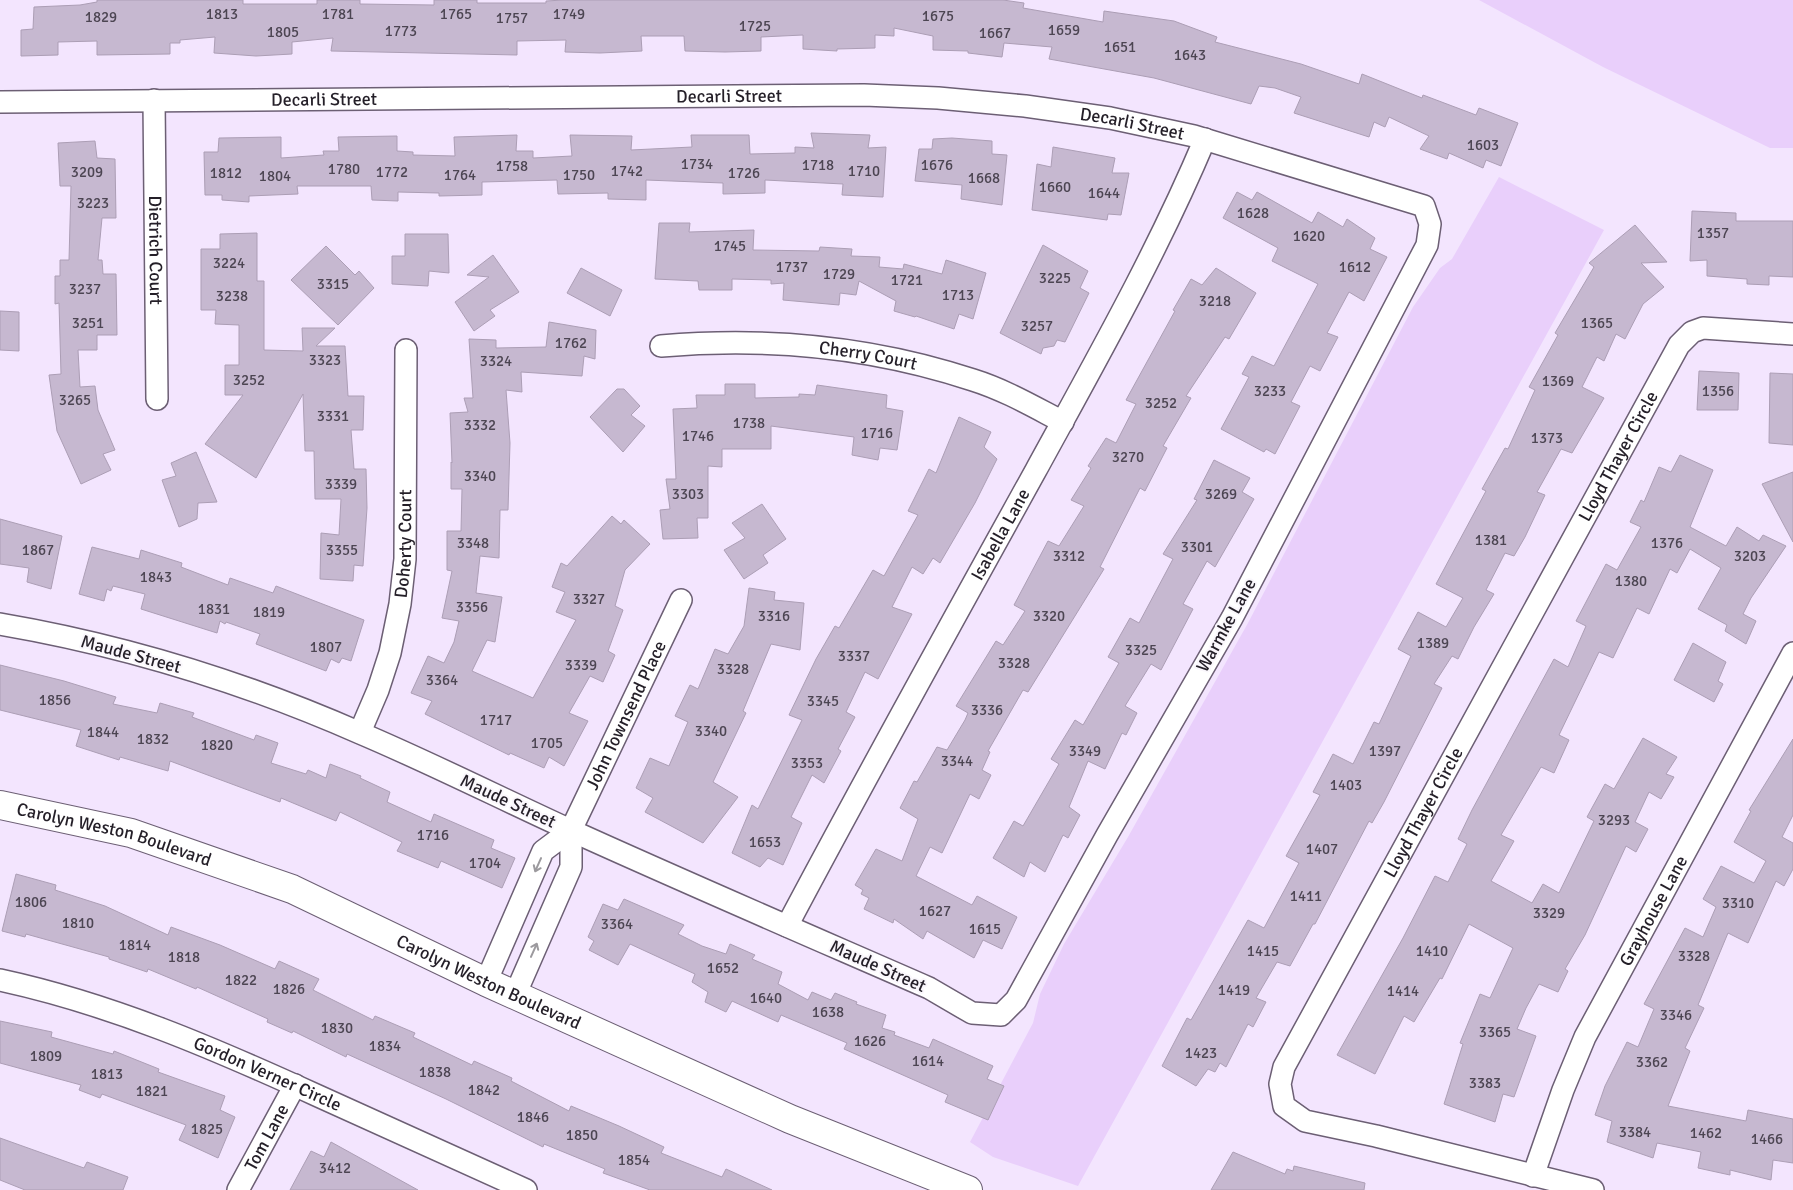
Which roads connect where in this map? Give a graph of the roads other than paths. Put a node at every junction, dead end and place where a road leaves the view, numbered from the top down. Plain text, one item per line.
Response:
1 (154, 100) junction
2 (0, 102) edge
3 (1205, 139) junction
4 (1430, 224) joint
5 (1793, 334) edge
6 (661, 346) dead end
7 (406, 350) dead end
8 (157, 399) dead end
9 (1063, 422) junction
10 (681, 600) dead end
11 (0, 624) edge
12 (1793, 652) edge
13 (360, 732) junction
14 (0, 805) edge
15 (571, 830) junction
16 (787, 926) junction
17 (0, 980) edge
18 (486, 982) junction
19 (515, 995) junction
20 (1001, 1015) joint
21 (295, 1085) junction
22 (1533, 1176) junction
23 (238, 1190) edge
24 (526, 1190) edge
25 (968, 1190) edge
26 (1593, 1190) edge

1 - 2 street, Decarli Street
1 - 3 street, Decarli Street
1 - 8 street, Dietrich Court
3 - 4 street, Decarli Street
3 - 9 street, Isabella Lane
4 - 20 street, Warmke Lane
5 - 22 street, Lloyd Thayer Circle
6 - 9 street, Cherry Court
7 - 13 street, Doherty Court
9 - 16 street, Isabella Lane
10 - 15 street, John Townsend Place
11 - 13 street, Maude Street
12 - 22 street, Grayhouse Lane
13 - 15 street, Maude Street
14 - 18 street, Carolyn Weston Boulevard
15 - 16 street, Maude Street
15 -> 18 street, John Townsend Place
19 -> 15 street, John Townsend Place
16 - 20 street, Maude Street
17 - 21 street, Gordon Verner Circle
18 - 19 street, Carolyn Weston Boulevard
19 - 25 street, Carolyn Weston Boulevard
21 - 23 street, Tom Lane
21 - 24 street, Gordon Verner Circle
22 - 26 street, Lloyd Thayer Circle

